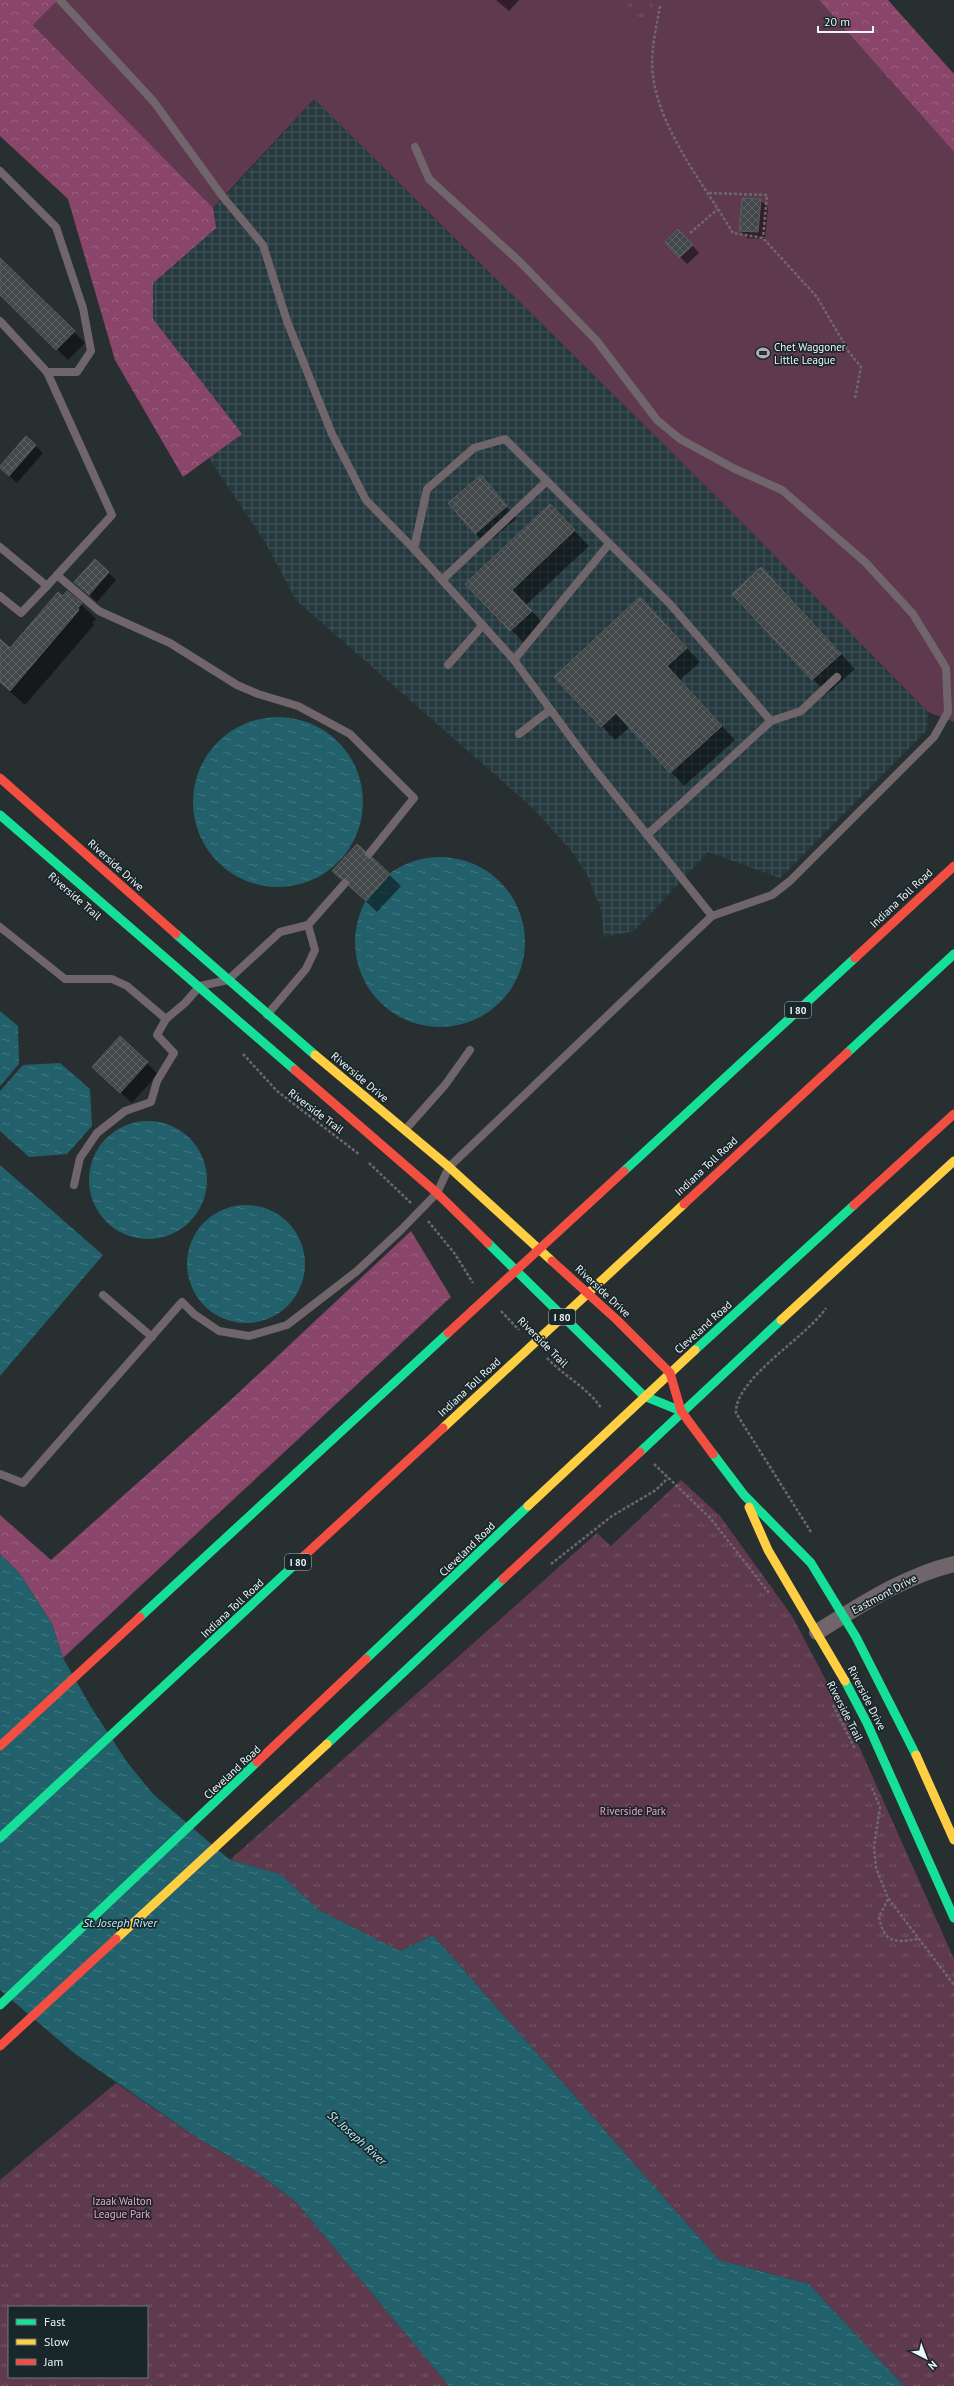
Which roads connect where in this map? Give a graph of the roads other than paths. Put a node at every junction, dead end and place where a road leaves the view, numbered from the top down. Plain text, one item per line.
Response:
1 (60, 0) edge
2 (415, 147) dead end
3 (0, 171) edge
4 (0, 321) edge
5 (47, 372) junction
6 (547, 481) junction
7 (609, 544) junction
8 (0, 547) edge
9 (414, 549) junction
10 (57, 575) junction
11 (442, 580) junction
12 (48, 586) junction
13 (0, 596) edge
14 (483, 625) junction
15 (514, 660) junction
16 (448, 665) dead end
17 (837, 677) dead end
18 (550, 710) junction
19 (771, 721) junction
20 (519, 734) dead end
21 (0, 778) edge
22 (0, 815) edge
23 (648, 835) junction
24 (369, 854) dead end
25 (954, 866) edge
26 (345, 883) dead end
27 (712, 916) junction
28 (308, 925) junction
29 (0, 927) edge
30 (954, 954) edge
31 (228, 980) junction
32 (200, 986) junction
33 (166, 1019) junction
34 (260, 1024) junction
35 (470, 1050) dead end
36 (954, 1114) edge
37 (404, 1130) junction
38 (954, 1161) edge
39 (449, 1167) junction
40 (74, 1185) dead end
41 (437, 1193) junction
42 (103, 1295) dead end
43 (152, 1337) junction
44 (670, 1373) junction
45 (644, 1396) junction
46 (681, 1411) junction
47 (0, 1474) edge
48 (744, 1495) junction
49 (954, 1564) edge
50 (843, 1616) junction
51 (818, 1632) junction
52 (0, 1746) edge
53 (0, 1838) edge
54 (954, 1840) edge
55 (954, 1918) edge
56 (0, 2005) edge
57 (0, 2046) edge

1 - 9 lane
2 - 27 lane
3 - 5 lane
4 - 5 lane
5 - 10 lane
6 - 7 lane
6 - 9 lane
6 - 11 lane
7 - 15 lane
7 - 19 lane
8 - 12 lane
9 - 11 lane
10 - 12 lane
10 - 24 lane
11 - 14 lane
12 - 13 lane
14 - 15 lane
14 - 16 lane
15 - 18 lane
17 - 19 lane
18 - 20 lane
18 - 23 lane
19 - 23 lane
21 - 31 main road, Riverside Drive
22 - 32 main road, Riverside Drive
23 - 27 lane
25 - 52 main road, Indiana Toll Road / I 80
26 - 28 lane
27 - 39 lane
28 - 31 lane
28 - 34 lane
29 - 33 lane
30 - 53 main road, Indiana Toll Road / I 80
31 - 32 lane
31 - 34 main road, Riverside Drive
32 - 33 lane
32 - 34 main road, Riverside Drive
33 - 40 lane
34 - 37 main road, Riverside Drive
34 - 41 main road, Riverside Drive
35 - 37 lane
36 - 44 main road, Cleveland Road
37 - 39 main road, Riverside Drive
38 - 46 main road
39 - 41 lane
39 - 44 main road, Riverside Drive
41 - 43 lane
41 - 45 main road, Riverside Drive
42 - 43 lane
43 - 47 lane
44 - 45 main road, Cleveland Road
44 - 46 main road, Riverside Drive
45 - 46 main road, Riverside Drive
45 - 56 main road, Cleveland Road
46 - 48 main road, Riverside Drive
46 - 57 main road
48 - 50 main road, Riverside Drive
48 - 51 main road, Riverside Drive
49 - 50 street, Eastmont Drive
50 - 51 street, Eastmont Drive
50 - 54 main road, Riverside Drive
51 - 55 main road, Riverside Drive

